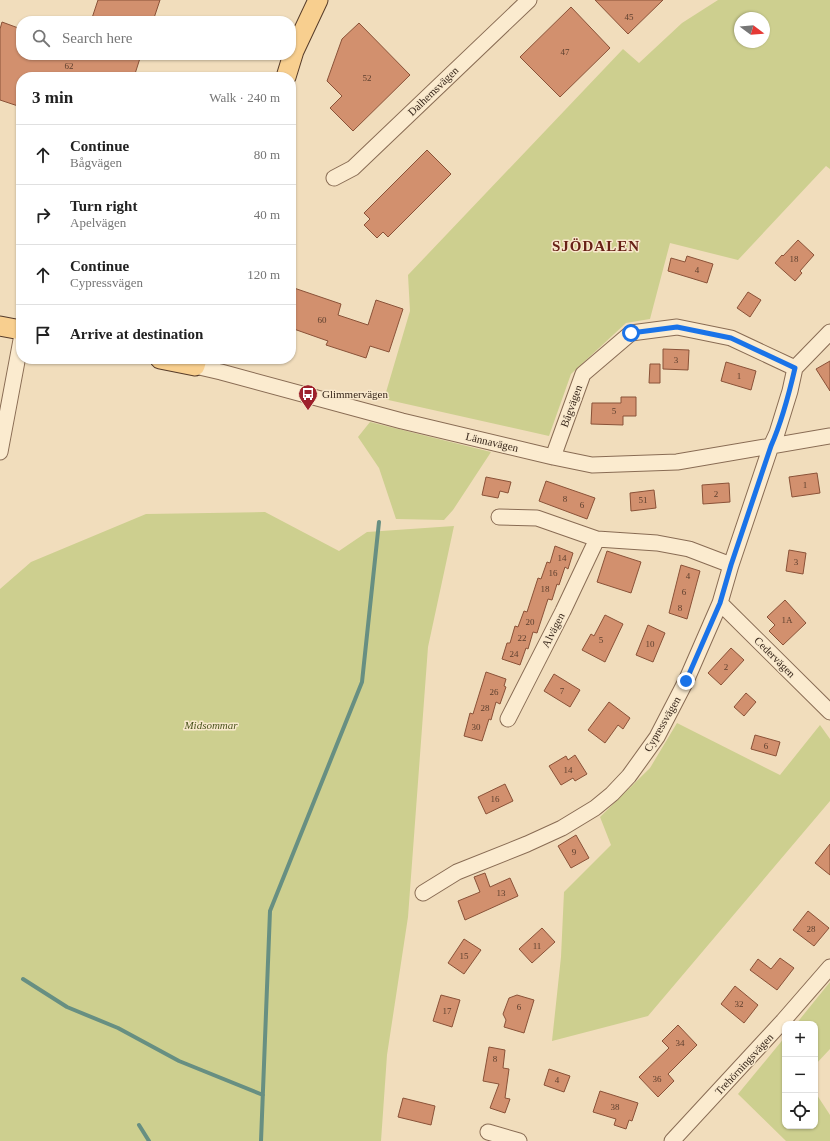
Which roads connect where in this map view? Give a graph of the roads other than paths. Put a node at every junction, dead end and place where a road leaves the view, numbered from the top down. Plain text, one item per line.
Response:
1 (318, 0) edge
2 (529, 0) edge
3 (296, 47) edge
4 (291, 60) edge
5 (288, 72) edge
6 (334, 178) dead end
7 (0, 326) edge
8 (16, 329) edge
9 (830, 332) edge
10 (16, 364) edge
11 (199, 364) edge
12 (795, 368) junction
13 (830, 436) edge
14 (771, 446) junction
15 (0, 452) edge
16 (553, 457) junction
17 (498, 517) dead end
18 (597, 539) junction
19 (731, 565) junction
20 (720, 603) junction
21 (830, 712) edge
22 (508, 719) dead end
23 (423, 893) dead end
24 (830, 967) edge
25 (488, 1132) dead end
26 (519, 1141) edge
27 (672, 1141) edge

1 - 3 main road
2 - 6 street, Dalhemsvägen
4 - 5 main road
7 - 8 main road
9 - 12 street
10 - 15 street
11 - 16 street, Lännavägen
12 - 14 street, Cypressvägen
12 - 16 street, Bågvägen
13 - 14 street, Lännavägen
14 - 16 street, Lännavägen
14 - 19 street, Cypressvägen
17 - 18 street
18 - 19 street
18 - 22 street, Alvägen
19 - 20 street, Cypressvägen
20 - 21 street, Cedervägen
20 - 23 street, Cypressvägen
24 - 27 street, Trehörningsvägen
25 - 26 street

